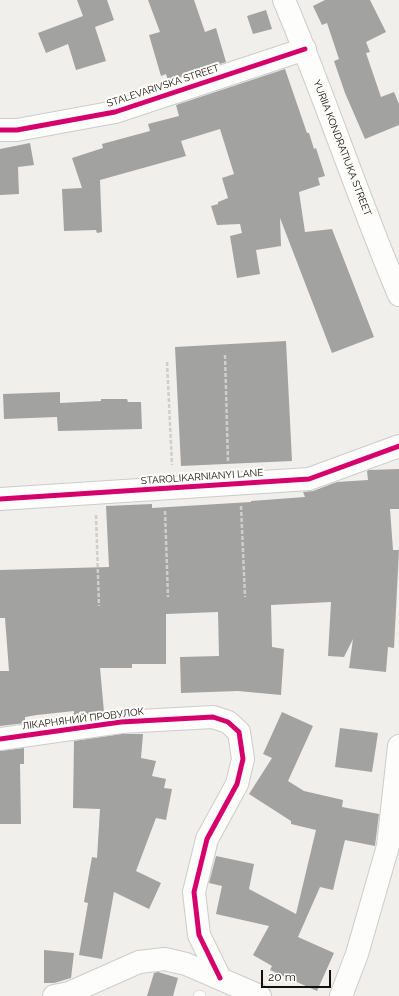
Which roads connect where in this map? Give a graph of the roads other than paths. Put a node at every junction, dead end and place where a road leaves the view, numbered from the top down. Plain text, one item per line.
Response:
1 (284, 0) edge
2 (305, 49) junction
3 (0, 130) edge
4 (399, 295) edge
5 (399, 446) edge
6 (0, 499) edge
7 (0, 738) edge
8 (399, 746) edge
9 (220, 978) junction
10 (54, 996) edge
11 (260, 996) edge
12 (341, 996) edge

1 - 2 street, YURIIA KONDRATIUKA STREET
2 - 3 street, STALEVARIVSKA STREET
2 - 4 street, YURIIA KONDRATIUKA STREET
5 - 6 street, STAROLIKARNIANYI LANE
7 - 9 street, ЛІКАРНЯНИЙ ПРОВУЛОК
8 - 12 street
9 - 10 street
9 - 11 street

